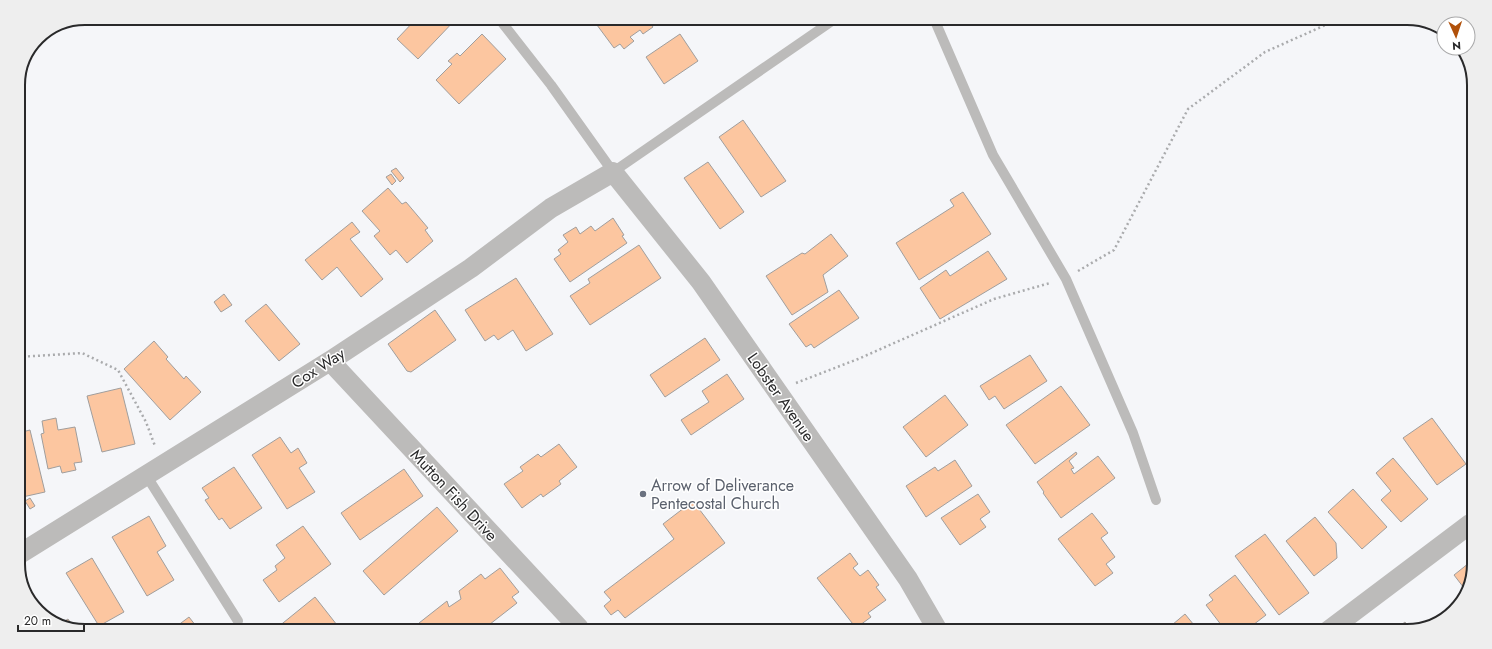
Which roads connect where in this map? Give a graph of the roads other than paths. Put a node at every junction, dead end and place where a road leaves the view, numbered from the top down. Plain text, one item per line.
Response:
1 (504, 25) edge
2 (826, 25) edge
3 (937, 25) edge
4 (613, 172) junction
5 (330, 361) junction
6 (154, 470) junction
7 (1156, 500) dead end
8 (1467, 526) edge
9 (25, 551) edge
10 (238, 621) dead end
11 (575, 624) edge
12 (934, 624) edge
13 (1337, 624) edge

1 - 4 lane
2 - 4 lane
3 - 7 lane
4 - 5 street, Cox Way
4 - 12 street, Lobster Avenue
5 - 6 street, Cox Way
5 - 11 street, Mutton Fish Drive
6 - 9 street, Cox Way
6 - 10 lane
8 - 13 street

